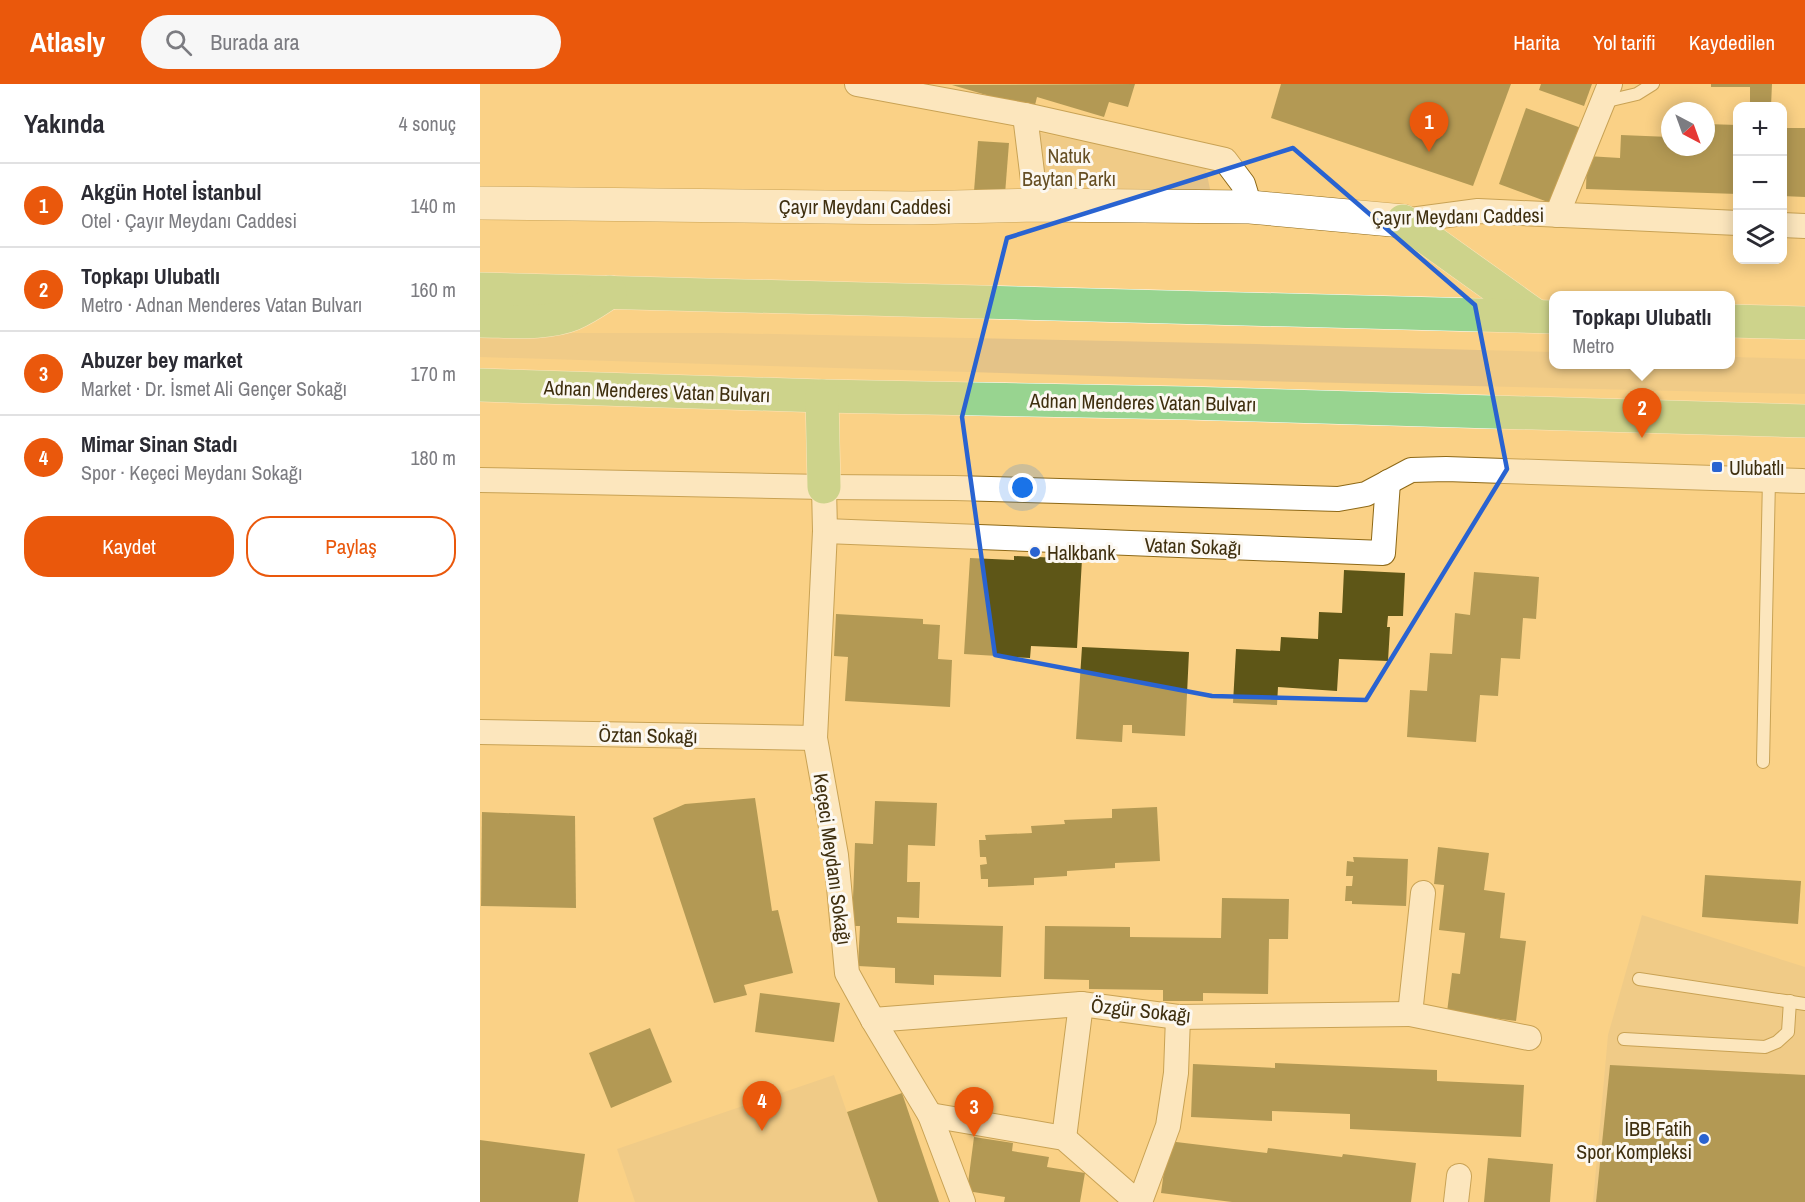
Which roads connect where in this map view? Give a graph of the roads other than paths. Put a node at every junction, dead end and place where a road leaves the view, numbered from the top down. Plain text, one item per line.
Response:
1 (857, 84) edge
2 (1653, 84) edge
3 (1606, 93) edge
4 (1024, 115) junction
5 (480, 203) edge
6 (1036, 205) junction
7 (1250, 207) junction
8 (1557, 215) junction
9 (1403, 221) junction
10 (1733, 223) edge
11 (1787, 225) edge
12 (1805, 226) edge
13 (480, 289) edge
14 (610, 292) junction
15 (1545, 316) edge
16 (480, 321) edge
17 (1735, 321) edge
18 (1805, 323) edge
19 (480, 385) edge
20 (822, 396) junction
21 (1805, 421) edge
22 (1769, 479) junction
23 (480, 480) edge
24 (1802, 481) dead end
25 (1388, 482) junction
26 (824, 488) junction
27 (825, 531) junction
28 (480, 732) edge
29 (815, 738) junction
30 (1763, 762) dead end
31 (1423, 893) dead end
32 (1639, 979) dead end
33 (1790, 1001) junction
34 (1082, 1004) junction
35 (1805, 1004) edge
36 (1410, 1014) junction
37 (1178, 1017) junction
38 (873, 1020) junction
39 (1529, 1038) dead end
40 (1624, 1039) dead end
41 (930, 1115) junction
42 (1064, 1137) junction
43 (1459, 1176) dead end
44 (963, 1202) edge
45 (1139, 1202) edge
46 (1456, 1202) edge

1 - 4 street
2 - 3 lane
3 - 8 street
4 - 6 street
4 - 7 street
5 - 6 main road, Çayır Meydanı Caddesi
6 - 7 main road, Çayır Meydanı Caddesi
7 - 9 main road, Çayır Meydanı Caddesi
8 - 9 street, Çayır Meydanı Caddesi
8 - 10 street, Çayır Meydanı Caddesi
9 - 15 main road
11 - 12 street
13 - 14 main road
14 - 15 main road
14 - 16 main road
17 - 18 main road
19 - 20 main road, Adnan Menderes Vatan Bulvarı
20 - 21 main road, Adnan Menderes Vatan Bulvarı
20 - 26 main road
22 - 24 street
22 - 25 street
22 - 30 lane
23 - 26 street
25 - 26 street
25 - 27 street, Vatan Sokağı
26 - 27 street, Keçeci Meydanı Sokağı
27 - 29 street, Keçeci Meydanı Sokağı
28 - 29 street, Öztan Sokağı
29 - 38 street, Keçeci Meydanı Sokağı
31 - 36 street
32 - 33 lane
33 - 35 lane
33 - 40 lane
34 - 37 street, Özgür Sokağı
34 - 38 street, Özgür Sokağı
34 - 42 street
36 - 37 street, Özgür Sokağı
36 - 39 street, Özgür Sokağı
37 - 45 street
38 - 41 street, Keçeci Meydanı Sokağı
41 - 42 street
41 - 44 street, Keçeci Meydanı Sokağı
42 - 45 street
43 - 46 street

